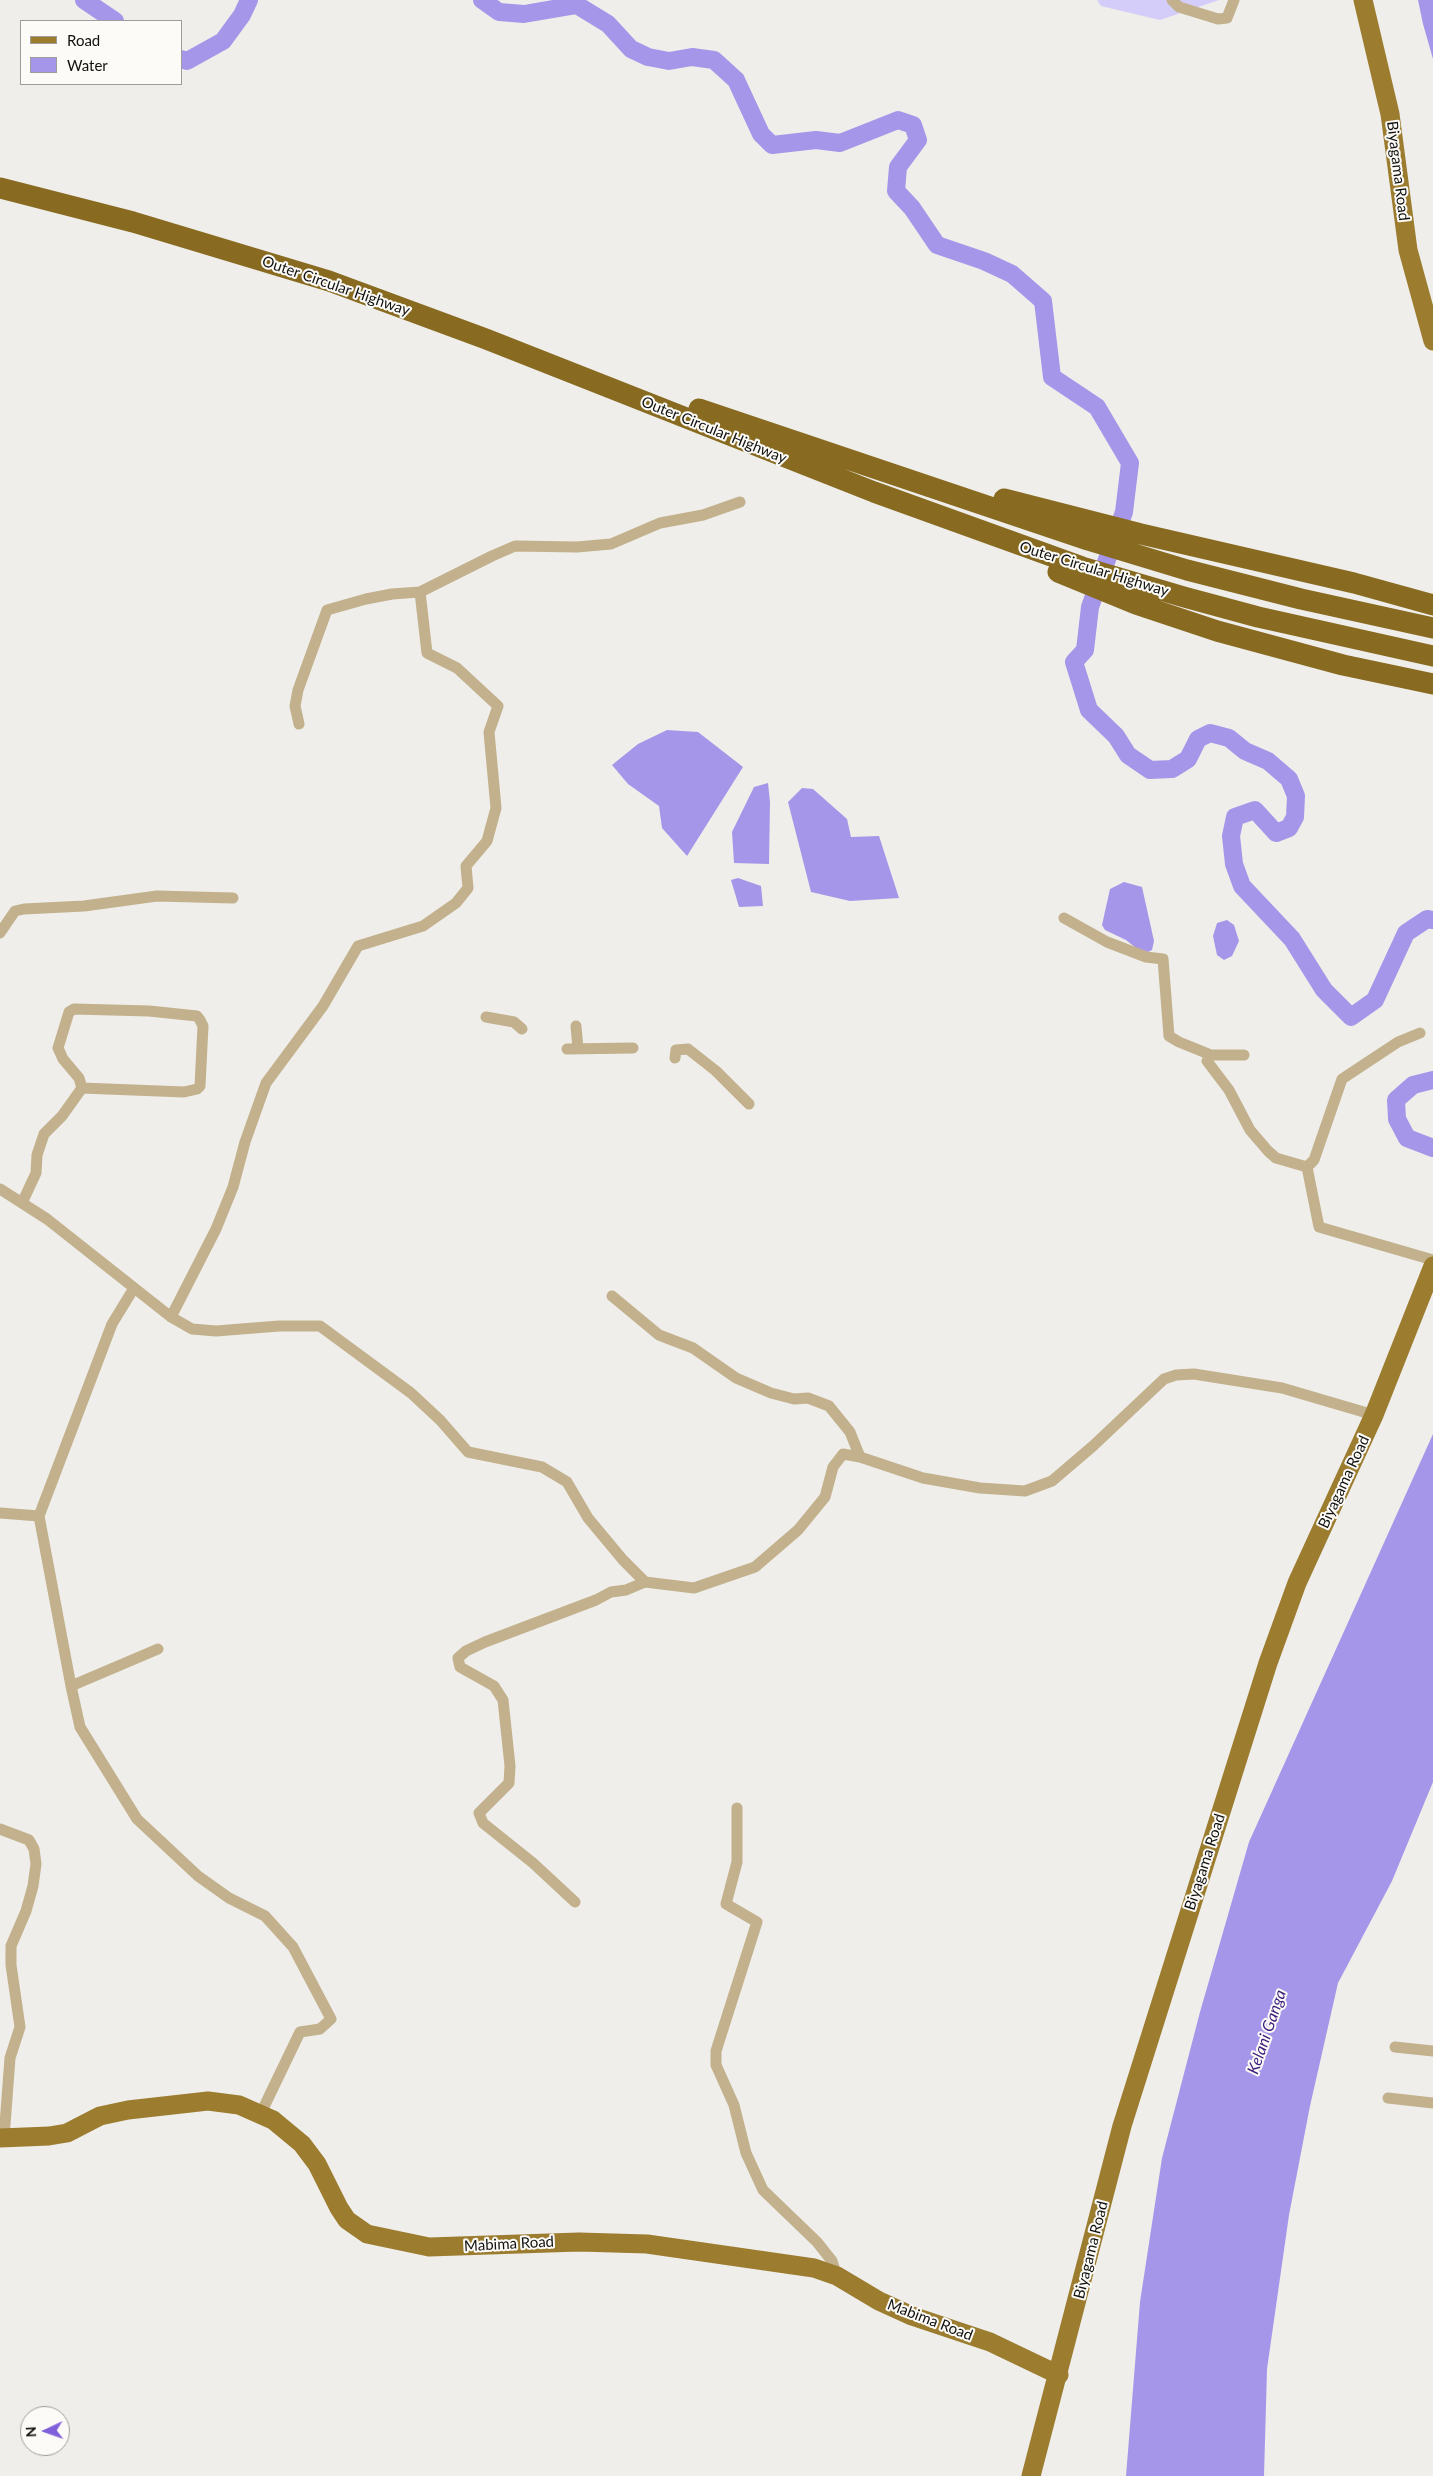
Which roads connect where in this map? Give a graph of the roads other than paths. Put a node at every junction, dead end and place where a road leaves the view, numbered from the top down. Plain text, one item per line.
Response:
1 (1172, 0) edge
2 (1234, 0) edge
3 (1363, 0) edge
4 (0, 175) edge
5 (0, 188) edge
6 (1433, 341) edge
7 (563, 362) junction
8 (880, 470) junction
9 (874, 492) junction
10 (740, 502) dead end
11 (420, 592) junction
12 (1433, 606) edge
13 (1433, 628) edge
14 (1433, 656) edge
15 (1428, 683) edge
16 (299, 724) dead end
17 (233, 898) dead end
18 (1064, 918) dead end
19 (0, 932) edge
20 (486, 1017) dead end
21 (576, 1026) dead end
22 (522, 1029) dead end
23 (1420, 1033) dead end
24 (633, 1048) dead end
25 (1211, 1055) junction
26 (1244, 1056) dead end
27 (675, 1058) dead end
28 (82, 1088) junction
29 (749, 1104) dead end
30 (1307, 1167) junction
31 (0, 1189) edge
32 (22, 1203) junction
33 (1433, 1260) edge
34 (1433, 1266) edge
35 (134, 1288) junction
36 (612, 1296) dead end
37 (171, 1317) junction
38 (1374, 1415) junction
39 (860, 1457) junction
40 (0, 1512) edge
41 (39, 1516) junction
42 (645, 1582) junction
43 (158, 1649) dead end
44 (71, 1686) junction
45 (738, 1808) dead end
46 (0, 1829) edge
47 (574, 1902) dead end
48 (1395, 2047) dead end
49 (1433, 2051) edge
50 (1388, 2098) dead end
51 (1433, 2103) edge
52 (261, 2113) junction
53 (2, 2138) edge
54 (837, 2276) junction
55 (1059, 2375) junction
56 (1032, 2476) edge

1 - 2 street
3 - 6 main road, Biyagama Road
4 - 7 highway, Outer Circular Highway
5 - 7 highway, Outer Circular Highway
7 - 8 highway, Outer Circular Highway
7 - 9 highway, Outer Circular Highway
8 - 12 highway
8 - 13 highway, Outer Circular Highway
9 - 14 highway, Outer Circular Highway
9 - 15 highway
10 - 11 street
11 - 16 street
11 - 37 street
17 - 19 street
18 - 25 street
20 - 22 street
21 - 24 street
23 - 30 street
25 - 26 street
25 - 30 street
27 - 29 street
28 - 28 street
28 - 32 street
30 - 33 street
31 - 32 street
32 - 35 street
34 - 38 main road, Biyagama Road
35 - 37 street
35 - 41 street
36 - 39 street
37 - 42 street
38 - 39 street
38 - 55 main road, Biyagama Road
39 - 42 street
40 - 41 street
41 - 44 street
42 - 47 street
43 - 44 street
44 - 52 street
45 - 54 street
46 - 53 street
48 - 49 street
50 - 51 street
52 - 53 main road, Mabima Road
52 - 54 main road, Mabima Road
54 - 55 main road, Mabima Road
55 - 56 main road, Biyagama Road

